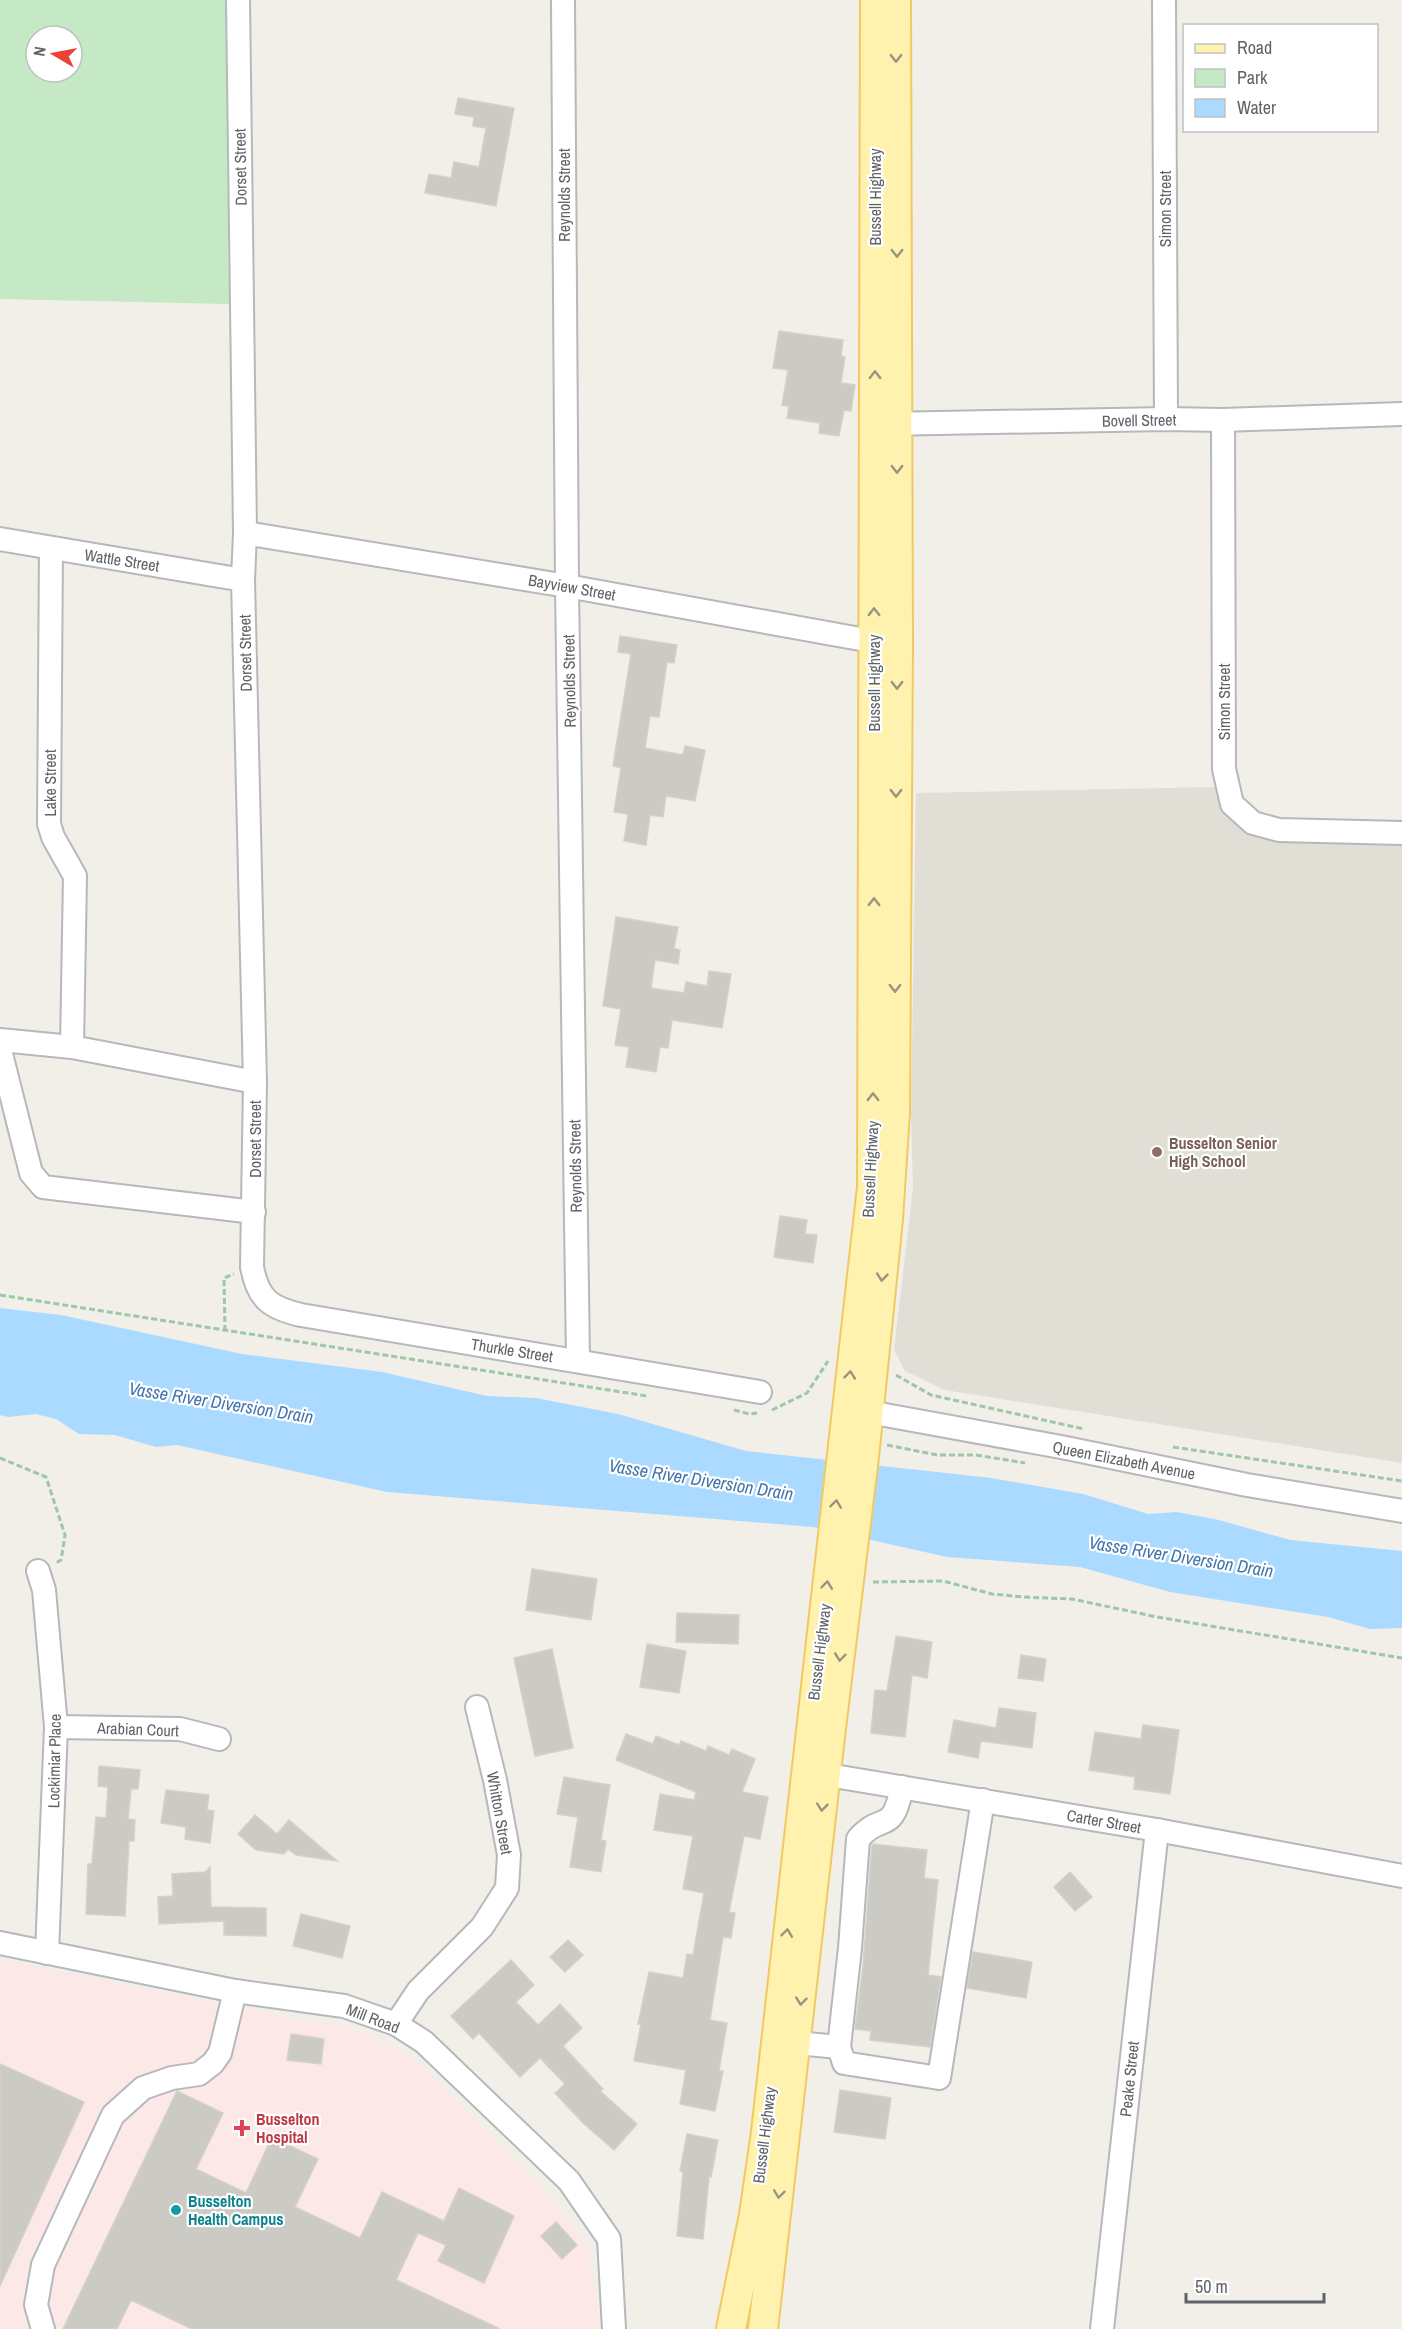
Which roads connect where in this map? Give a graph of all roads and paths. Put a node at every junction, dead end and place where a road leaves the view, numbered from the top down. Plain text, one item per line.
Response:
1 (238, 0) edge
2 (563, 0) edge
3 (875, 0) edge
4 (896, 0) edge
5 (1164, 0) edge
6 (1402, 414) edge
7 (1166, 419) junction
8 (1223, 420) junction
9 (886, 424) junction
10 (245, 533) junction
11 (0, 539) edge
12 (51, 548) junction
13 (243, 580) junction
14 (567, 586) junction
15 (886, 644) junction
16 (1402, 833) edge
17 (0, 1040) edge
18 (72, 1047) junction
19 (0, 1050) edge
20 (255, 1082) junction
21 (254, 1212) junction
22 (252, 1266) junction
23 (267, 1302) joint
24 (225, 1331) dead end
25 (874, 1353) junction
26 (578, 1361) junction
27 (760, 1392) dead end
28 (857, 1409) junction
29 (1093, 1431) dead end
30 (1163, 1445) dead end
31 (0, 1458) edge
32 (1402, 1481) edge
33 (1402, 1511) edge
34 (38, 1571) joint
35 (873, 1582) dead end
36 (1402, 1658) edge
37 (477, 1707) dead end
38 (56, 1727) junction
39 (219, 1739) dead end
40 (816, 1772) junction
41 (902, 1787) junction
42 (983, 1800) junction
43 (1157, 1830) junction
44 (1402, 1876) edge
45 (0, 1944) edge
46 (47, 1953) junction
47 (235, 1991) junction
48 (396, 2024) junction
49 (796, 2043) junction
50 (839, 2047) junction
51 (43, 2329) edge
52 (614, 2329) edge
53 (731, 2329) edge
54 (763, 2329) edge
55 (1102, 2329) edge

1 - 10 street, Dorset Street
2 - 14 street, Reynolds Street
9 -> 3 main road, Bussell Highway
4 -> 9 main road, Bussell Highway
5 - 7 street, Simon Street
6 - 8 street, Bovell Street
7 - 8 street, Bovell Street
7 - 9 street, Bovell Street
8 - 16 street, Simon Street
9 - 15 main road, Bussell Highway
10 - 13 street, Dorset Street
10 - 14 street, Bayview Street
11 - 12 street, Wattle Street
12 - 13 street, Wattle Street
12 - 18 street, Lake Street
13 - 20 street, Dorset Street
14 - 15 street, Bayview Street
14 - 26 street, Reynolds Street
15 -> 25 main road, Bussell Highway
28 -> 15 main road, Bussell Highway
17 - 18 street
18 - 20 street
19 - 21 street
20 - 21 street, Dorset Street
21 - 22 street, Dorset Street
22 - 23 street, Dorset Street
22 - 24 path
23 - 26 street, Thurkle Street
25 - 28 main road, Bussell Highway
25 - 29 path
26 - 27 street, Thurkle Street
28 - 33 street, Queen Elizabeth Avenue
28 - 40 main road, Bussell Highway
30 - 32 path
31 - 34 path
34 - 38 street, Lockimiar Place
35 - 36 path
37 - 48 street, Whitton Street
38 - 39 street, Arabian Court
38 - 46 street, Lockimiar Place
40 - 41 street, Carter Street
40 -> 49 main road, Bussell Highway
53 -> 40 main road, Bussell Highway
41 - 42 street, Carter Street
41 - 50 street
42 - 43 street, Carter Street
42 - 50 street
43 - 44 street, Carter Street
43 - 55 street, Peake Street
45 - 46 street, Mill Road
46 - 47 street, Mill Road
47 - 48 street, Mill Road
47 - 51 street
48 - 52 street, Mill Road
49 - 50 street
49 -> 54 main road, Bussell Highway

